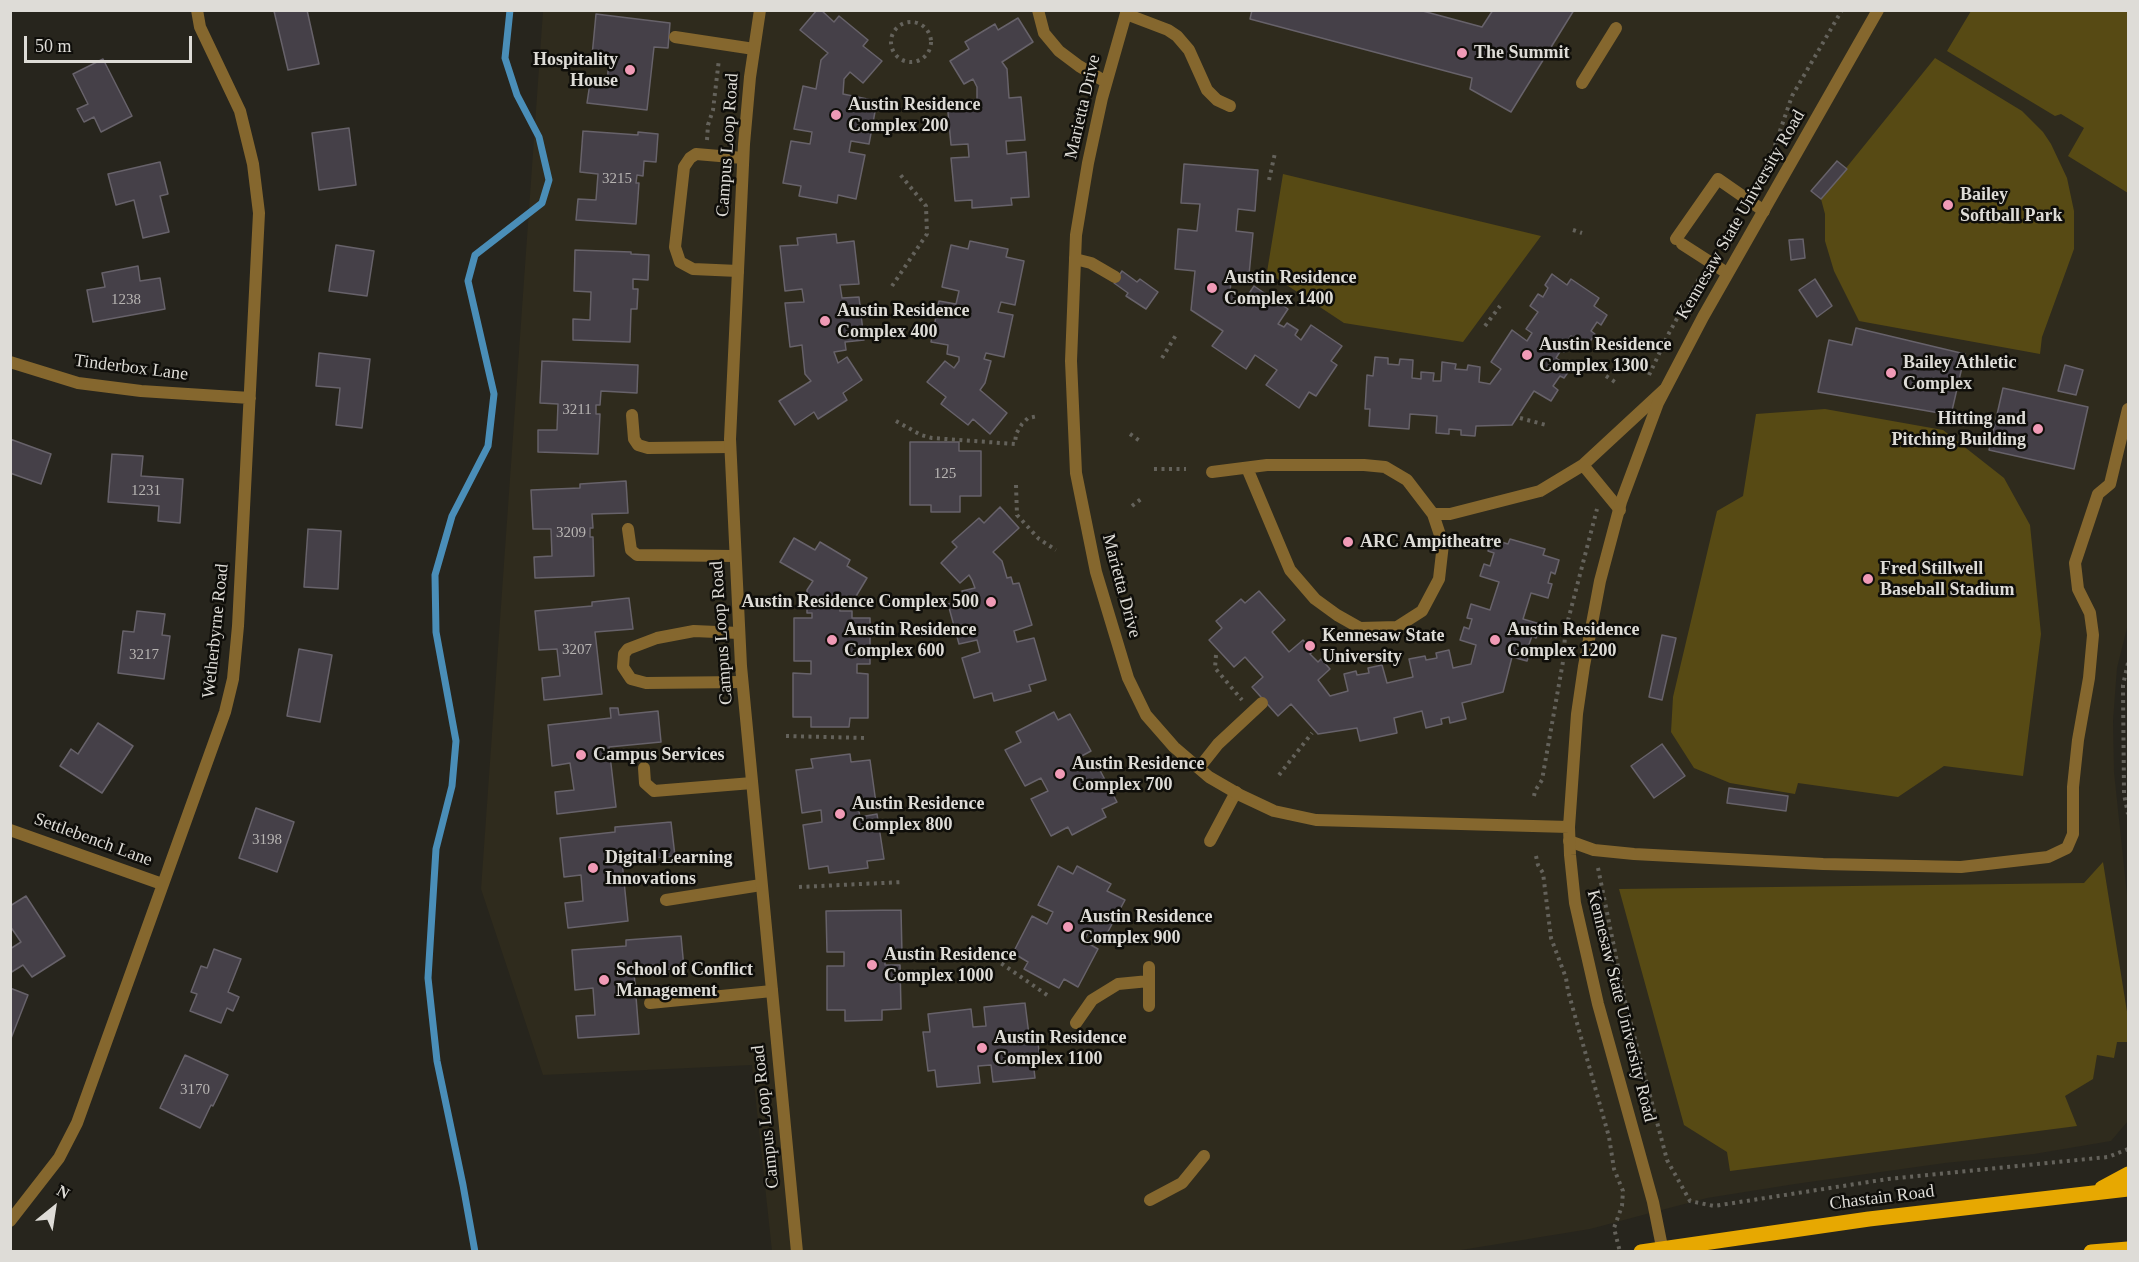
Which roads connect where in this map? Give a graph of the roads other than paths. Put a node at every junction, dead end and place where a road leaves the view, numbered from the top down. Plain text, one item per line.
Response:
1 (197, 10) edge
2 (760, 10) edge
3 (1038, 10) edge
4 (1878, 10) edge
5 (1126, 12) edge
6 (1616, 28) dead end
7 (675, 37) dead end
8 (754, 49) junction
9 (1106, 82) junction
10 (1582, 83) dead end
11 (1230, 106) dead end
12 (743, 158) junction
13 (1764, 211) junction
14 (1075, 259) junction
15 (738, 271) junction
16 (1727, 273) junction
17 (1115, 277) dead end
18 (10, 362) edge
19 (1665, 389) junction
20 (250, 398) junction
21 (2128, 409) edge
22 (632, 415) dead end
23 (730, 447) junction
24 (1582, 465) junction
25 (1247, 468) junction
26 (1212, 472) dead end
27 (1620, 510) junction
28 (1433, 514) junction
29 (628, 529) dead end
30 (735, 556) junction
31 (739, 633) junction
32 (742, 682) junction
33 (1262, 703) dead end
34 (644, 768) dead end
35 (1198, 768) junction
36 (752, 783) junction
37 (1236, 792) junction
38 (1569, 827) junction
39 (10, 830) edge
40 (1210, 841) dead end
41 (1569, 841) junction
42 (162, 884) junction
43 (761, 885) junction
44 (666, 900) dead end
45 (1149, 967) dead end
46 (1149, 981) junction
47 (772, 992) junction
48 (650, 1003) dead end
49 (1149, 1006) dead end
50 (1076, 1023) dead end
51 (1204, 1156) dead end
52 (2128, 1174) edge
53 (2128, 1189) edge
54 (2096, 1192) junction
55 (1150, 1200) dead end
56 (10, 1221) edge
57 (2128, 1249) edge
58 (1663, 1250) edge
59 (797, 1251) edge
60 (1641, 1251) edge
61 (2091, 1251) edge

1 - 20 street, Wetherbyrne Road
2 - 8 street, Campus Loop Road
3 - 9 street
4 - 13 street, Kennesaw State University Road
5 - 9 street, Marietta Drive
5 - 11 street
6 - 10 street
7 - 8 street
8 - 12 street, Campus Loop Road
9 - 14 street, Marietta Drive
12 - 15 street, Campus Loop Road
12 - 15 street
13 - 16 street, Kennesaw State University Road
13 - 16 street
14 - 17 street
14 - 35 street, Marietta Drive
15 - 23 street, Campus Loop Road
16 - 19 street, Kennesaw State University Road
18 - 20 street, Tinderbox Lane
19 - 24 street
19 - 27 street, Kennesaw State University Road
20 - 42 street, Wetherbyrne Road
21 - 41 street
22 - 23 street
23 - 30 street, Campus Loop Road
24 - 27 street
24 - 28 street
25 - 26 street
25 - 28 street
25 - 28 street
27 - 38 street, Kennesaw State University Road
29 - 30 street
30 - 31 street, Campus Loop Road
31 - 32 street, Campus Loop Road
31 - 32 street
32 - 36 street, Campus Loop Road
33 - 35 street
34 - 36 street
35 - 37 street, Marietta Drive
36 - 43 street, Campus Loop Road
37 - 38 street, Marietta Drive
37 - 40 street
38 - 41 street, Kennesaw State University Road
39 - 42 street, Settlebench Lane
41 - 58 street, Kennesaw State University Road
42 - 56 street, Wetherbyrne Road
43 - 44 street
43 - 47 street, Campus Loop Road
45 - 46 street
46 - 49 street
46 - 50 street
47 - 48 street
47 - 59 street, Campus Loop Road
51 - 55 street
52 - 54 main road
53 - 54 main road, Chastain Road
54 - 58 main road, Chastain Road
57 - 61 main road
58 - 60 main road, Chastain Road

